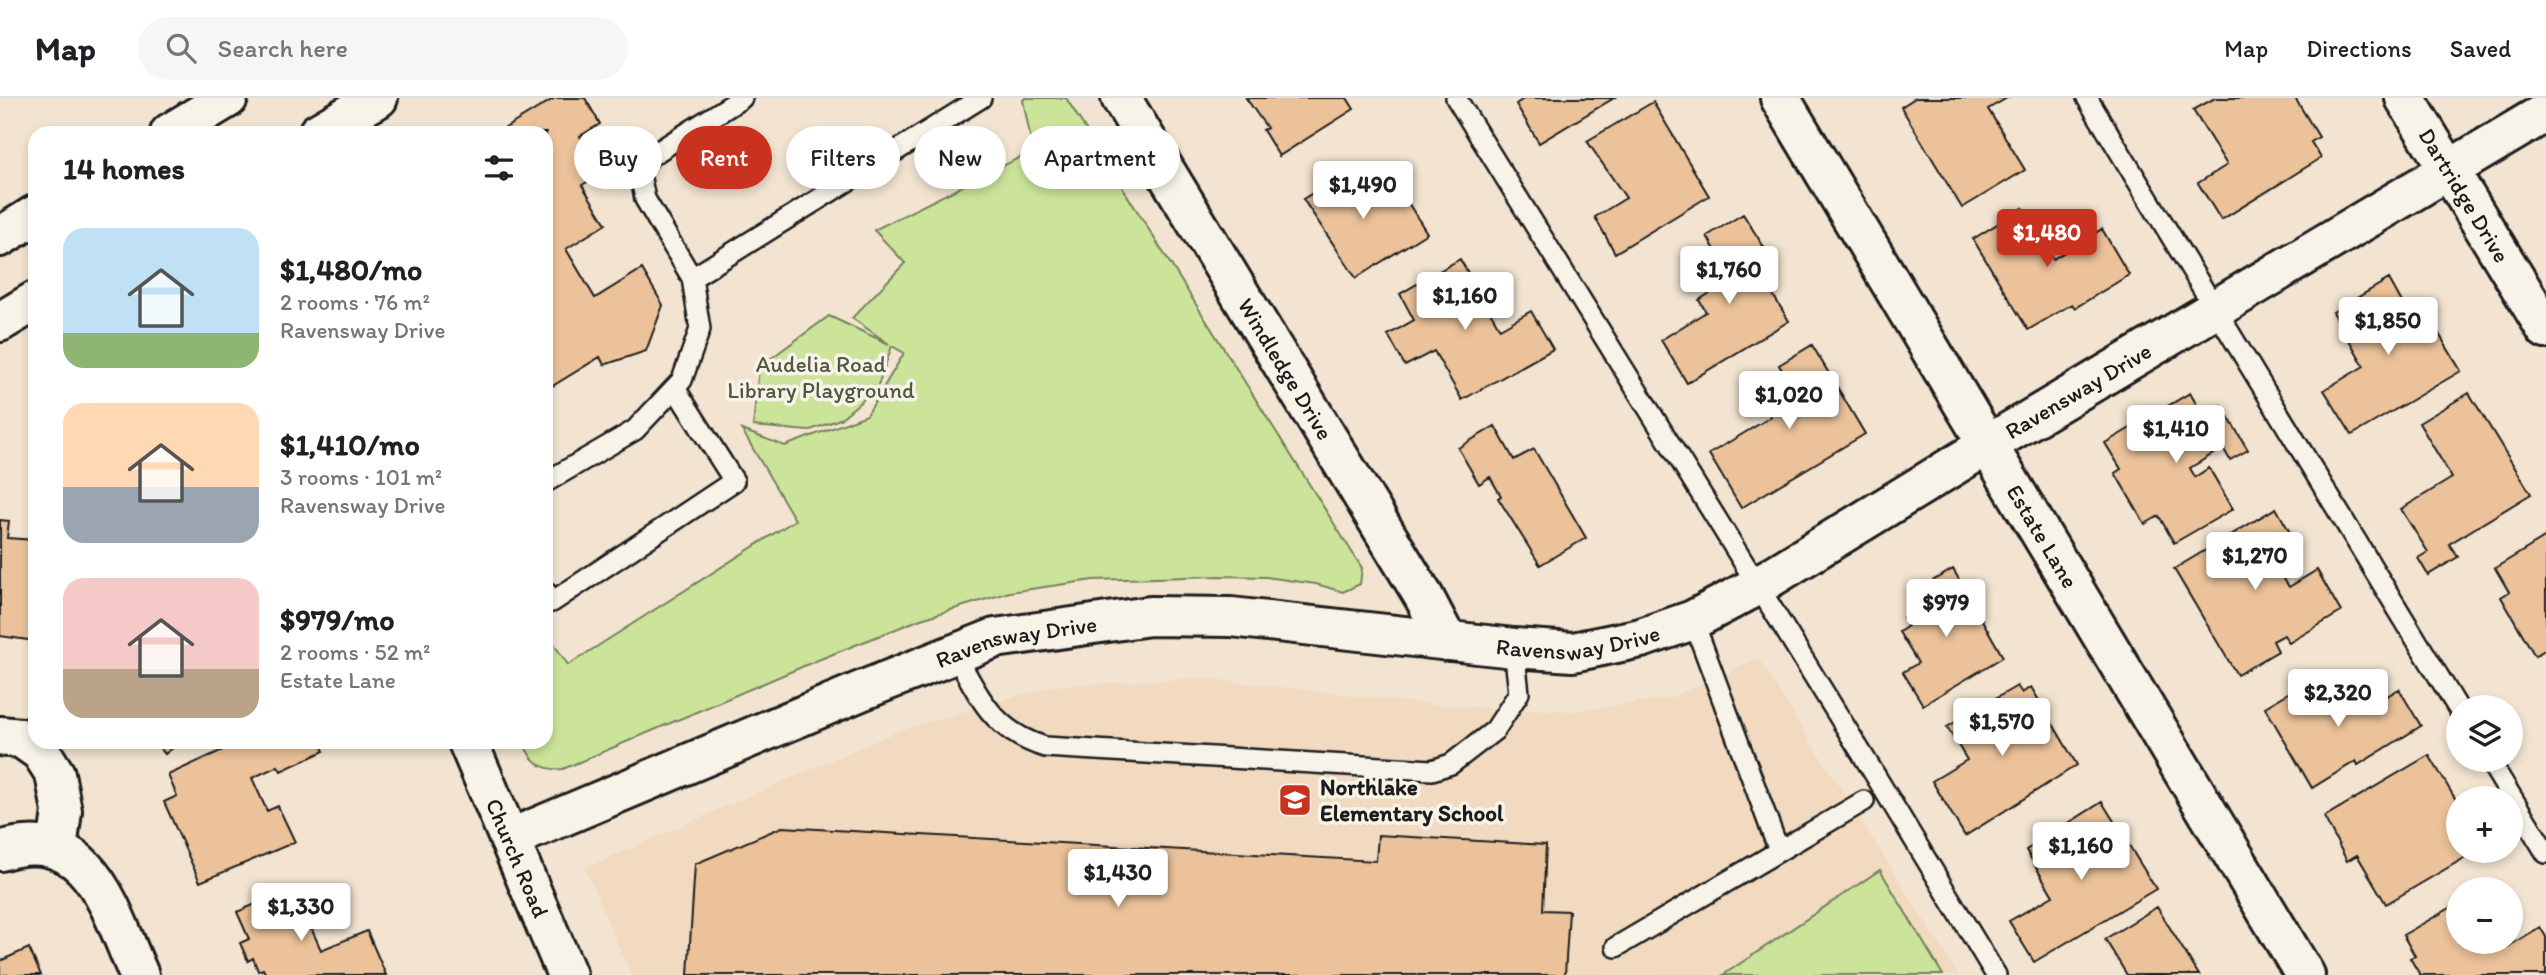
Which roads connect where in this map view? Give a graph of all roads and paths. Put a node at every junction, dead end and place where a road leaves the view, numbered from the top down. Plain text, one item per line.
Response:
1 (228, 98) edge
2 (378, 98) edge
3 (742, 98) edge
4 (981, 98) edge
5 (1121, 98) edge
6 (1456, 98) edge
7 (1780, 98) edge
8 (2087, 98) edge
9 (2405, 98) edge
10 (2546, 112) edge
11 (178, 122) edge
12 (330, 126) edge
13 (2448, 169) junction
14 (28, 219) edge
15 (0, 237) edge
16 (692, 278) junction
17 (28, 305) edge
18 (2215, 310) junction
19 (0, 322) edge
20 (2546, 330) edge
21 (675, 388) junction
22 (1989, 444) junction
23 (553, 478) edge
24 (1757, 586) junction
25 (553, 601) edge
26 (1693, 620) junction
27 (1447, 641) junction
28 (1514, 648) junction
29 (954, 652) junction
30 (2450, 695) edge
31 (0, 736) edge
32 (28, 743) edge
33 (37, 749) edge
34 (471, 749) edge
35 (2496, 772) edge
36 (1864, 802) dead end
37 (509, 839) junction
38 (57, 849) junction
39 (0, 851) edge
40 (1779, 851) junction
41 (2546, 853) edge
42 (1616, 947) dead end
43 (139, 975) edge
44 (567, 975) edge
45 (1996, 975) edge
46 (2305, 975) edge

1 - 11 street
2 - 12 street
3 - 16 lane
4 - 16 lane
5 - 27 street, Windledge Drive
6 - 24 lane
7 - 22 street, Estate Lane
8 - 18 lane
9 - 13 street, Dartridge Drive
10 - 13 street, Ravensway Drive
13 - 18 street, Ravensway Drive
13 - 20 street, Dartridge Drive
14 - 15 street
16 - 21 lane
17 - 19 street
18 - 22 street, Ravensway Drive
18 - 30 lane
21 - 23 lane
21 - 25 lane
22 - 24 street, Ravensway Drive
22 - 46 street, Estate Lane
24 - 26 street, Ravensway Drive
24 - 45 lane
26 - 28 street, Ravensway Drive
26 - 40 lane
27 - 28 street, Ravensway Drive
27 - 29 street, Ravensway Drive
28 - 29 lane
29 - 37 street, Ravensway Drive
31 - 32 street
33 - 38 street
34 - 37 street, Church Road
35 - 41 lane
36 - 40 lane
37 - 44 street, Church Road
38 - 39 street
38 - 43 street
40 - 42 lane

